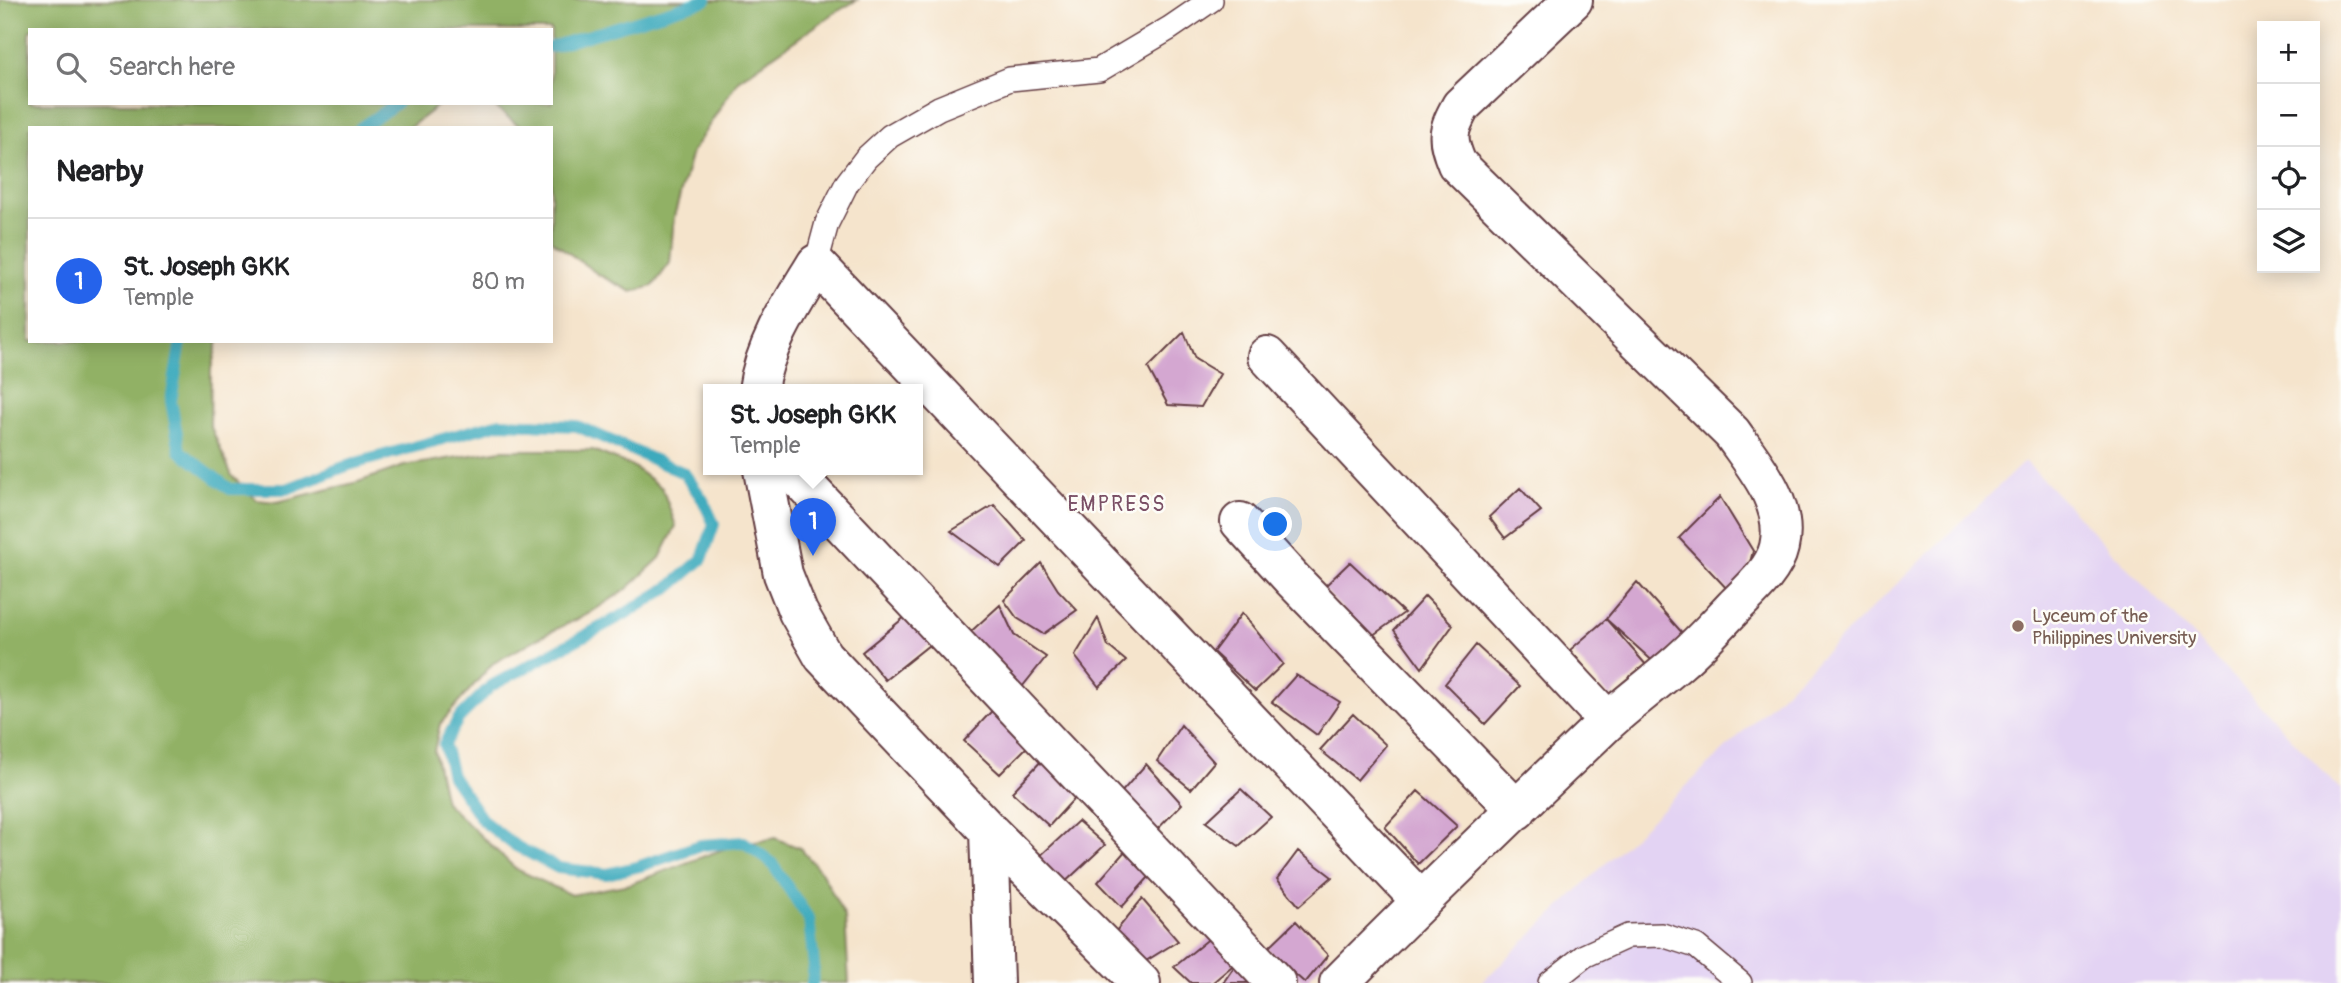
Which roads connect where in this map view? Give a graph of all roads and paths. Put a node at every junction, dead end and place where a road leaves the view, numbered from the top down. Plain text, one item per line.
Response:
1 (1211, 0) edge
2 (1573, 0) edge
3 (816, 264) junction
4 (1267, 356) dead end
5 (760, 384) edge
6 (764, 475) edge
7 (796, 475) edge
8 (1240, 523) dead end
9 (1608, 721) junction
10 (1517, 810) junction
11 (989, 831) junction
12 (1420, 901) junction
13 (993, 983) edge
14 (1141, 983) edge
15 (1276, 983) edge
16 (1339, 983) edge
17 (1550, 983) edge
18 (1740, 983) edge

1 - 3 lane
2 - 9 street
3 - 5 street
3 - 12 street
4 - 9 street
6 - 11 street
7 - 15 street
8 - 10 street
9 - 10 street
10 - 12 street
11 - 13 street
11 - 14 street
12 - 16 street
17 - 18 lane

